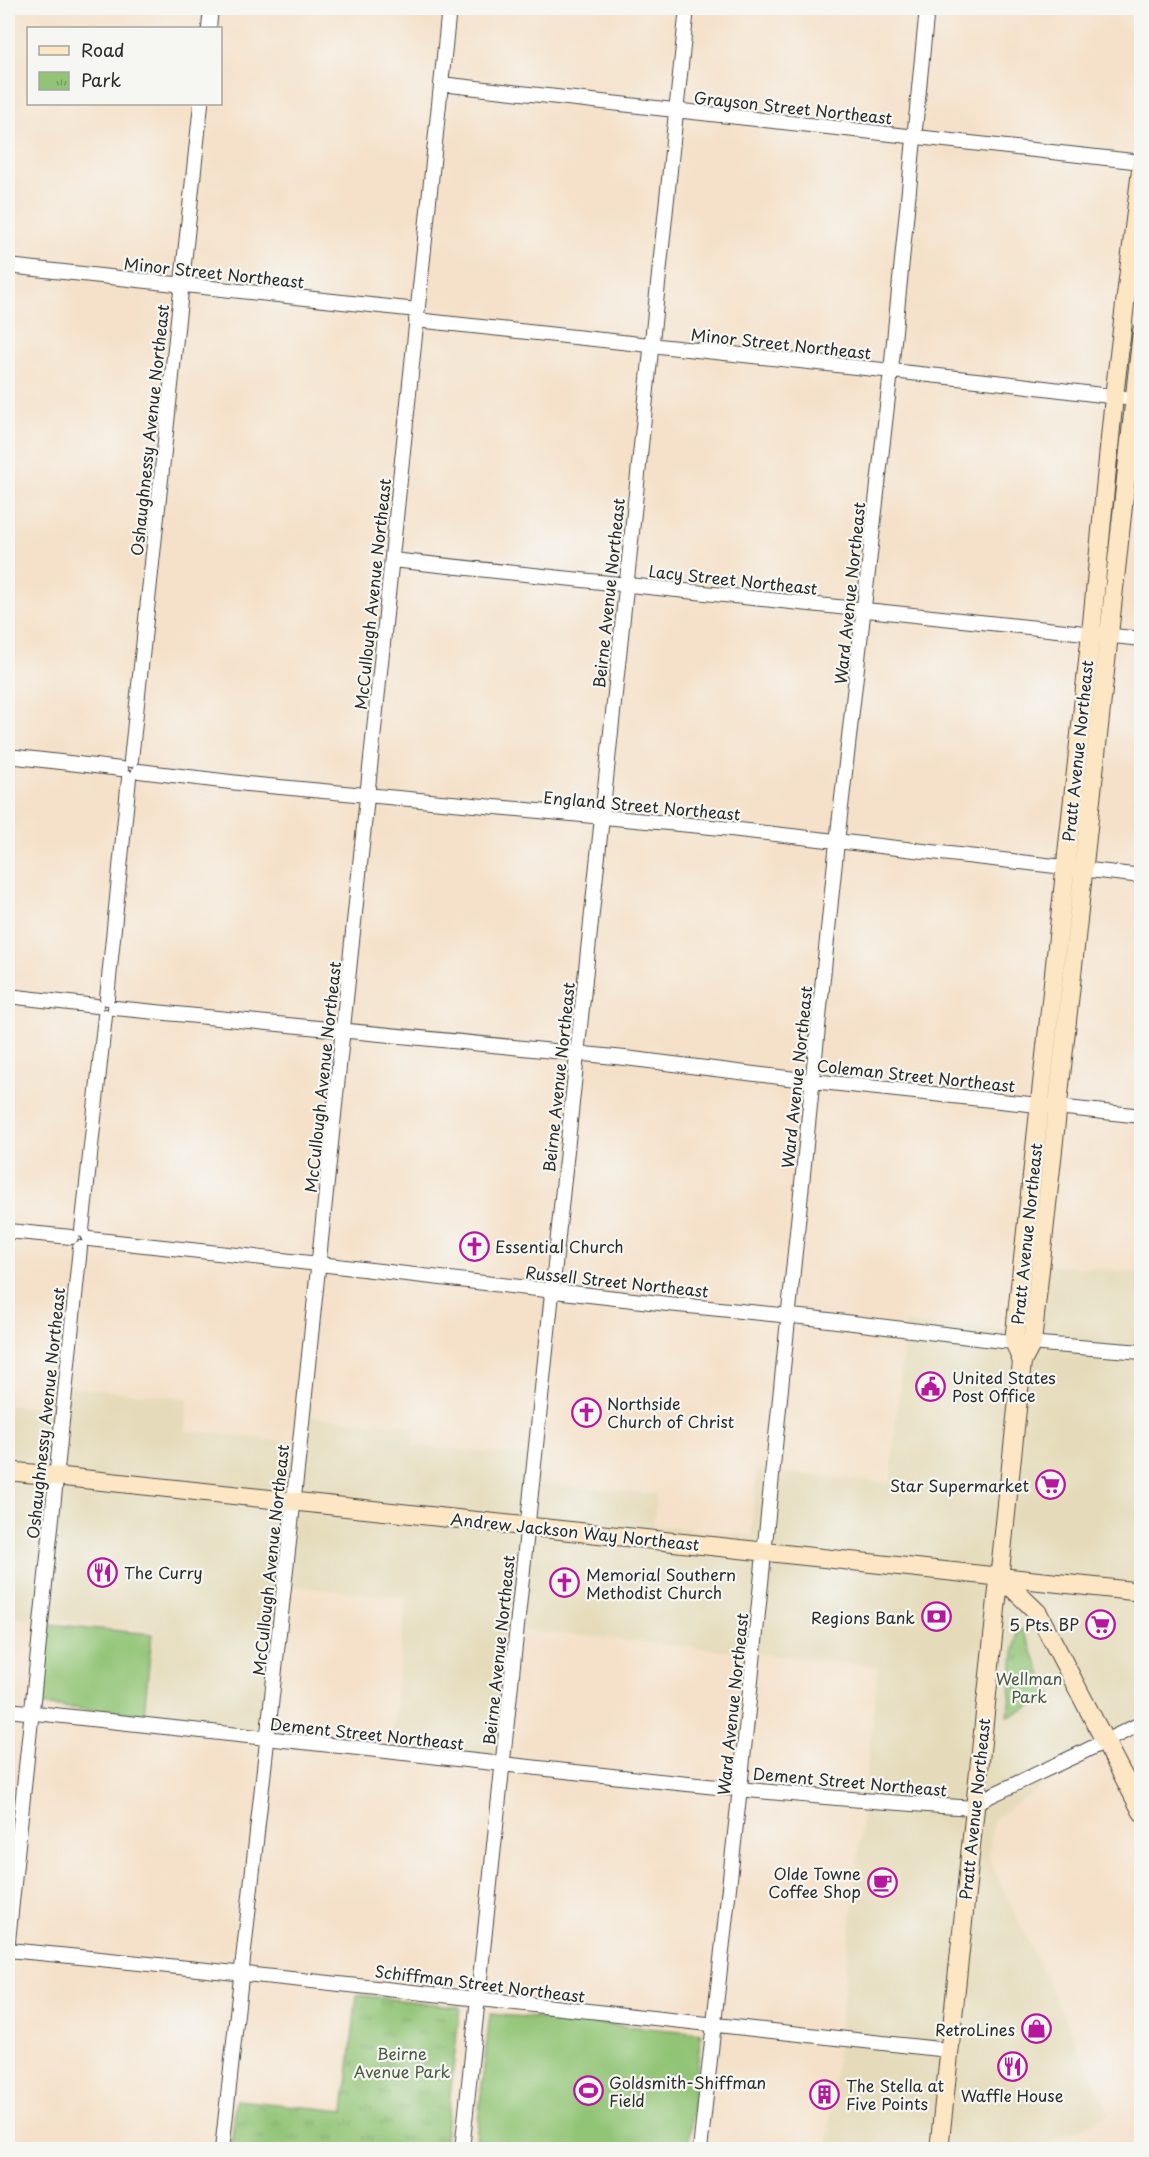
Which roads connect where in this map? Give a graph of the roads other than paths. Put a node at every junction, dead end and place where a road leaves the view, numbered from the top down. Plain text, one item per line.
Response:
1 (211, 8) edge
2 (449, 8) edge
3 (687, 8) edge
4 (927, 8) edge
5 (209, 27) edge
6 (441, 84) junction
7 (201, 105) edge
8 (676, 111) junction
9 (914, 138) junction
10 (1141, 161) edge
11 (8, 266) edge
12 (181, 284) junction
13 (417, 315) junction
14 (1142, 331) edge
15 (651, 346) junction
16 (891, 371) junction
17 (1114, 397) junction
18 (1138, 400) edge
19 (392, 560) junction
20 (626, 584) junction
21 (864, 610) junction
22 (1099, 634) junction
23 (1142, 639) edge
24 (8, 756) edge
25 (130, 769) junction
26 (368, 795) junction
27 (602, 818) junction
28 (837, 842) junction
29 (1065, 866) junction
30 (1083, 868) junction
31 (1142, 876) edge
32 (8, 996) edge
33 (106, 1007) junction
34 (344, 1029) junction
35 (577, 1054) junction
36 (812, 1081) junction
37 (1040, 1105) junction
38 (1059, 1106) junction
39 (1142, 1116) edge
40 (8, 1231) edge
41 (81, 1239) junction
42 (319, 1264) junction
43 (552, 1291) junction
44 (788, 1316) junction
45 (1014, 1341) junction
46 (1032, 1343) junction
47 (1142, 1352) edge
48 (1022, 1362) junction
49 (8, 1472) edge
50 (55, 1476) junction
51 (294, 1501) junction
52 (528, 1526) junction
53 (764, 1551) junction
54 (999, 1575) junction
55 (1142, 1592) edge
56 (8, 1710) edge
57 (31, 1713) junction
58 (1142, 1723) edge
59 (267, 1738) junction
60 (1106, 1741) junction
61 (503, 1765) junction
62 (740, 1788) junction
63 (975, 1805) junction
64 (1142, 1812) edge
65 (8, 1941) edge
66 (8, 1950) edge
67 (242, 1973) junction
68 (478, 1998) junction
69 (714, 2025) junction
70 (949, 2050) junction
71 (222, 2150) edge
72 (462, 2150) edge
73 (700, 2150) edge
74 (939, 2150) edge

1 - 5 street
2 - 6 street, McCullough Avenue Northeast
3 - 8 street, Beirne Avenue Northeast
4 - 9 street, Ward Avenue Northeast
6 - 8 street, Grayson Street Northeast
6 - 13 street, McCullough Avenue Northeast
7 - 12 street, Oshaughnessy Avenue Northeast
8 - 9 street, Grayson Street Northeast
8 - 15 street, Beirne Avenue Northeast
9 - 10 street, Grayson Street Northeast
9 - 16 street, Ward Avenue Northeast
10 - 17 street, Pratt Avenue Northeast
11 - 12 street, Minor Street Northeast
12 - 13 street, Minor Street Northeast
12 - 25 street, Oshaughnessy Avenue Northeast
13 - 15 street, Minor Street Northeast
13 - 19 street, McCullough Avenue Northeast
14 - 18 street, Pratt Avenue Northeast
15 - 16 street, Minor Street Northeast
15 - 20 street, Beirne Avenue Northeast
16 - 17 street, Minor Street Northeast
16 - 21 street, Ward Avenue Northeast
17 - 18 street, Minor Street Northeast
17 - 22 street, Pratt Avenue Northeast
18 - 22 street, Pratt Avenue Northeast
19 - 20 street, Lacy Street Northeast
19 - 26 street, McCullough Avenue Northeast
20 - 21 street, Lacy Street Northeast
20 - 27 street, Beirne Avenue Northeast
21 - 22 street, Lacy Street Northeast
21 - 28 street, Ward Avenue Northeast
22 - 23 street, Lacy Street Northeast
22 - 29 street, Pratt Avenue Northeast
22 - 30 street, Pratt Avenue Northeast
24 - 25 street, England Street Northeast
25 - 26 street, England Street Northeast
25 - 33 street, Oshaughnessy Avenue Northeast
26 - 27 street, England Street Northeast
26 - 34 street, McCullough Avenue Northeast
27 - 28 street, England Street Northeast
27 - 35 street, Beirne Avenue Northeast
28 - 29 street, England Street Northeast
28 - 36 street, Ward Avenue Northeast
29 - 30 street, England Street Northeast
29 - 37 street, Pratt Avenue Northeast
30 - 31 street, England Street Northeast
30 - 38 street, Pratt Avenue Northeast
32 - 33 street, Coleman Street Northeast
33 - 34 street, Coleman Street Northeast
33 - 41 street, Oshaughnessy Avenue Northeast
34 - 35 street, Coleman Street Northeast
34 - 42 street, McCullough Avenue Northeast
35 - 36 street, Coleman Street Northeast
35 - 43 street, Beirne Avenue Northeast
36 - 37 street, Coleman Street Northeast
36 - 44 street, Ward Avenue Northeast
37 - 38 street, Coleman Street Northeast
37 - 45 street, Pratt Avenue Northeast
38 - 39 street, Coleman Street Northeast
38 - 46 street, Pratt Avenue Northeast
40 - 41 street, Russell Street Northeast
41 - 42 street, Russell Street Northeast
41 - 50 street, Oshaughnessy Avenue Northeast
42 - 43 street, Russell Street Northeast
42 - 51 street, McCullough Avenue Northeast
43 - 44 street, Russell Street Northeast
43 - 52 street, Beirne Avenue Northeast
44 - 45 street, Russell Street Northeast
44 - 53 street, Ward Avenue Northeast
45 - 46 street, Russell Street Northeast
45 - 48 street
46 - 47 street, Russell Street Northeast
46 - 48 street
48 - 54 street, Pratt Avenue Northeast
49 - 50 street, Andrew Jackson Way Northeast
50 - 51 street, Andrew Jackson Way Northeast
50 - 57 street, Oshaughnessy Avenue Northeast
51 - 52 street, Andrew Jackson Way Northeast
51 - 59 street, McCullough Avenue Northeast
52 - 53 street, Andrew Jackson Way Northeast
52 - 61 street, Beirne Avenue Northeast
53 - 54 street, Andrew Jackson Way Northeast
53 - 62 street, Ward Avenue Northeast
54 - 55 street, Andrew Jackson Way Northeast
54 - 60 street
54 - 63 street, Pratt Avenue Northeast
56 - 57 street, Dement Street Northeast
57 - 59 street, Dement Street Northeast
57 - 65 street, Oshaughnessy Avenue Northeast
58 - 60 street, Dement Street Northeast
59 - 61 street, Dement Street Northeast
59 - 67 street, McCullough Avenue Northeast
60 - 63 street, Dement Street Northeast
60 - 64 street
61 - 62 street, Dement Street Northeast
61 - 68 street, Beirne Avenue Northeast
62 - 63 street, Dement Street Northeast
62 - 69 street, Ward Avenue Northeast
63 - 70 street, Pratt Avenue Northeast
66 - 67 street, Schiffman Street Northeast
67 - 68 street, Schiffman Street Northeast
67 - 71 street, McCullough Avenue Northeast
68 - 69 street, Schiffman Street Northeast
68 - 72 street, Beirne Avenue Northeast
69 - 70 street, Schiffman Street Northeast
69 - 73 street, Ward Avenue Northeast
70 - 74 street, Pratt Avenue Northeast

